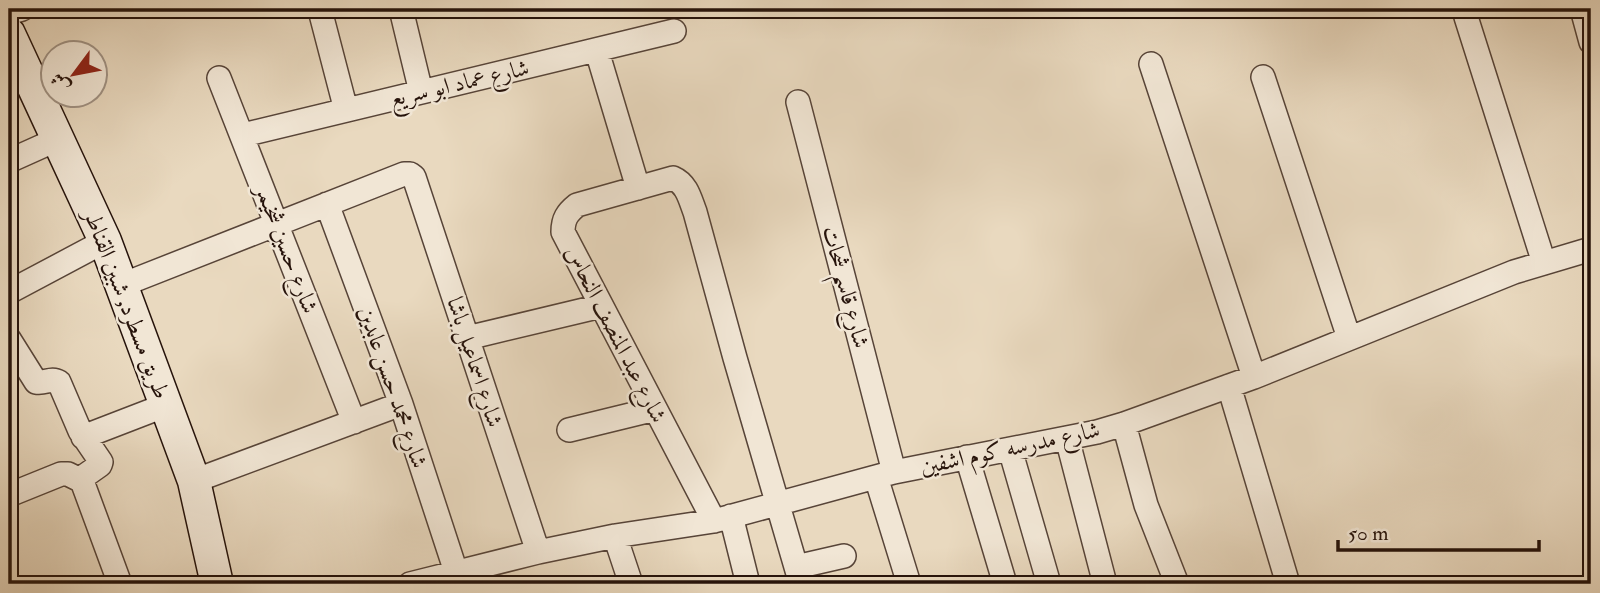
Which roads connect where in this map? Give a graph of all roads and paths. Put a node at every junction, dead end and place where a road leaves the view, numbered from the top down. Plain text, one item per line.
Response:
1 (22, 9) edge
2 (401, 9) edge
3 (1582, 9) edge
4 (9, 13) edge
5 (321, 14) dead end
6 (1466, 17) dead end
7 (674, 31) dead end
8 (9, 34) edge
9 (1591, 42) edge
10 (597, 51) junction
11 (1151, 64) dead end
12 (1264, 77) dead end
13 (219, 78) dead end
14 (421, 92) junction
15 (798, 102) dead end
16 (346, 110) junction
17 (243, 135) junction
18 (58, 139) junction
19 (9, 161) edge
20 (638, 188) junction
21 (327, 204) junction
22 (277, 223) junction
23 (105, 241) junction
24 (1591, 249) edge
25 (1544, 262) junction
26 (122, 285) junction
27 (9, 292) edge
28 (601, 306) junction
29 (467, 338) junction
30 (1349, 338) junction
31 (9, 339) edge
32 (1254, 377) junction
33 (1229, 386) junction
34 (401, 404) junction
35 (166, 405) junction
36 (654, 409) junction
37 (354, 422) junction
38 (1124, 424) junction
39 (569, 430) dead end
40 (83, 437) junction
41 (1067, 438) junction
42 (1010, 449) junction
43 (967, 457) junction
44 (885, 474) junction
45 (82, 481) junction
46 (194, 481) junction
47 (9, 495) edge
48 (777, 504) junction
49 (722, 519) junction
50 (615, 536) junction
51 (538, 552) junction
52 (844, 556) dead end
53 (456, 572) junction
54 (798, 576) edge
55 (120, 584) edge
56 (217, 584) edge
57 (410, 584) edge
58 (631, 584) edge
59 (748, 584) edge
60 (909, 584) edge
61 (1005, 584) edge
62 (1049, 584) edge
63 (1105, 584) edge
64 (1177, 584) edge
65 (1288, 584) edge

1 - 4 street
2 - 14 street
3 - 9 street
5 - 16 street
6 - 25 street
7 - 10 street, شارع عماد ابو سريع
8 - 18 main road, طريق مسطرد, شبين القناطر
10 - 14 street, شارع عماد ابو سريع
10 - 20 street
11 - 32 street
12 - 30 street
13 - 17 street, شارع حسين شخيمر
14 - 16 street, شارع عماد ابو سريع
15 - 44 street, شارع قاسم شحات
16 - 17 street, شارع عماد ابو سريع
17 - 22 street, شارع حسين شخيمر
18 - 19 street
18 - 23 main road, طريق مسطرد, شبين القناطر
20 - 28 street, شارع عبد المنصف النحاس
20 - 48 street
21 - 22 street
21 - 29 street, شارع اسماعيل باشا
21 - 34 street, شارع محمد حسن عابدين
22 - 26 street
22 - 37 street, شارع حسين شخيمر
23 - 26 main road, طريق مسطرد, شبين القناطر
23 - 27 street
24 - 25 street, شارع مدرسه كوم اشفين
25 - 30 street, شارع مدرسه كوم اشفين
26 - 35 main road, طريق مسطرد, شبين القناطر
28 - 29 street
28 - 36 street, شارع عبد المنصف النحاس
29 - 51 street, شارع اسماعيل باشا
30 - 32 street, شارع مدرسه كوم اشفين
31 - 40 street
32 - 33 street, شارع مدرسه كوم اشفين
33 - 38 street, شارع مدرسه كوم اشفين
33 - 65 street
34 - 37 street
34 - 53 street, شارع محمد حسن عابدين
35 - 40 street
35 - 46 main road, طريق مسطرد, شبين القناطر
36 - 39 street
36 - 49 street, شارع عبد المنصف النحاس
37 - 46 street
38 - 41 street, شارع مدرسه كوم اشفين
38 - 64 street
40 - 45 street
41 - 42 street, شارع مدرسه كوم اشفين
41 - 63 street
42 - 43 street, شارع مدرسه كوم اشفين
42 - 62 street
43 - 44 street, شارع مدرسه كوم اشفين
43 - 61 street
44 - 48 street, شارع مدرسه كوم اشفين
44 - 60 street, شارع قاسم شحات
45 - 47 street
45 - 55 street
46 - 56 main road, طريق مسطرد, شبين القناطر
48 - 49 street, شارع مدرسه كوم اشفين
48 - 54 street
49 - 50 street, شارع مدرسه كوم اشفين
49 - 59 street, شارع عبد المنصف النحاس
50 - 51 street, شارع مدرسه كوم اشفين
50 - 58 street
51 - 53 street, شارع مدرسه كوم اشفين
52 - 54 street
53 - 57 street, شارع مدرسه كوم اشفين

